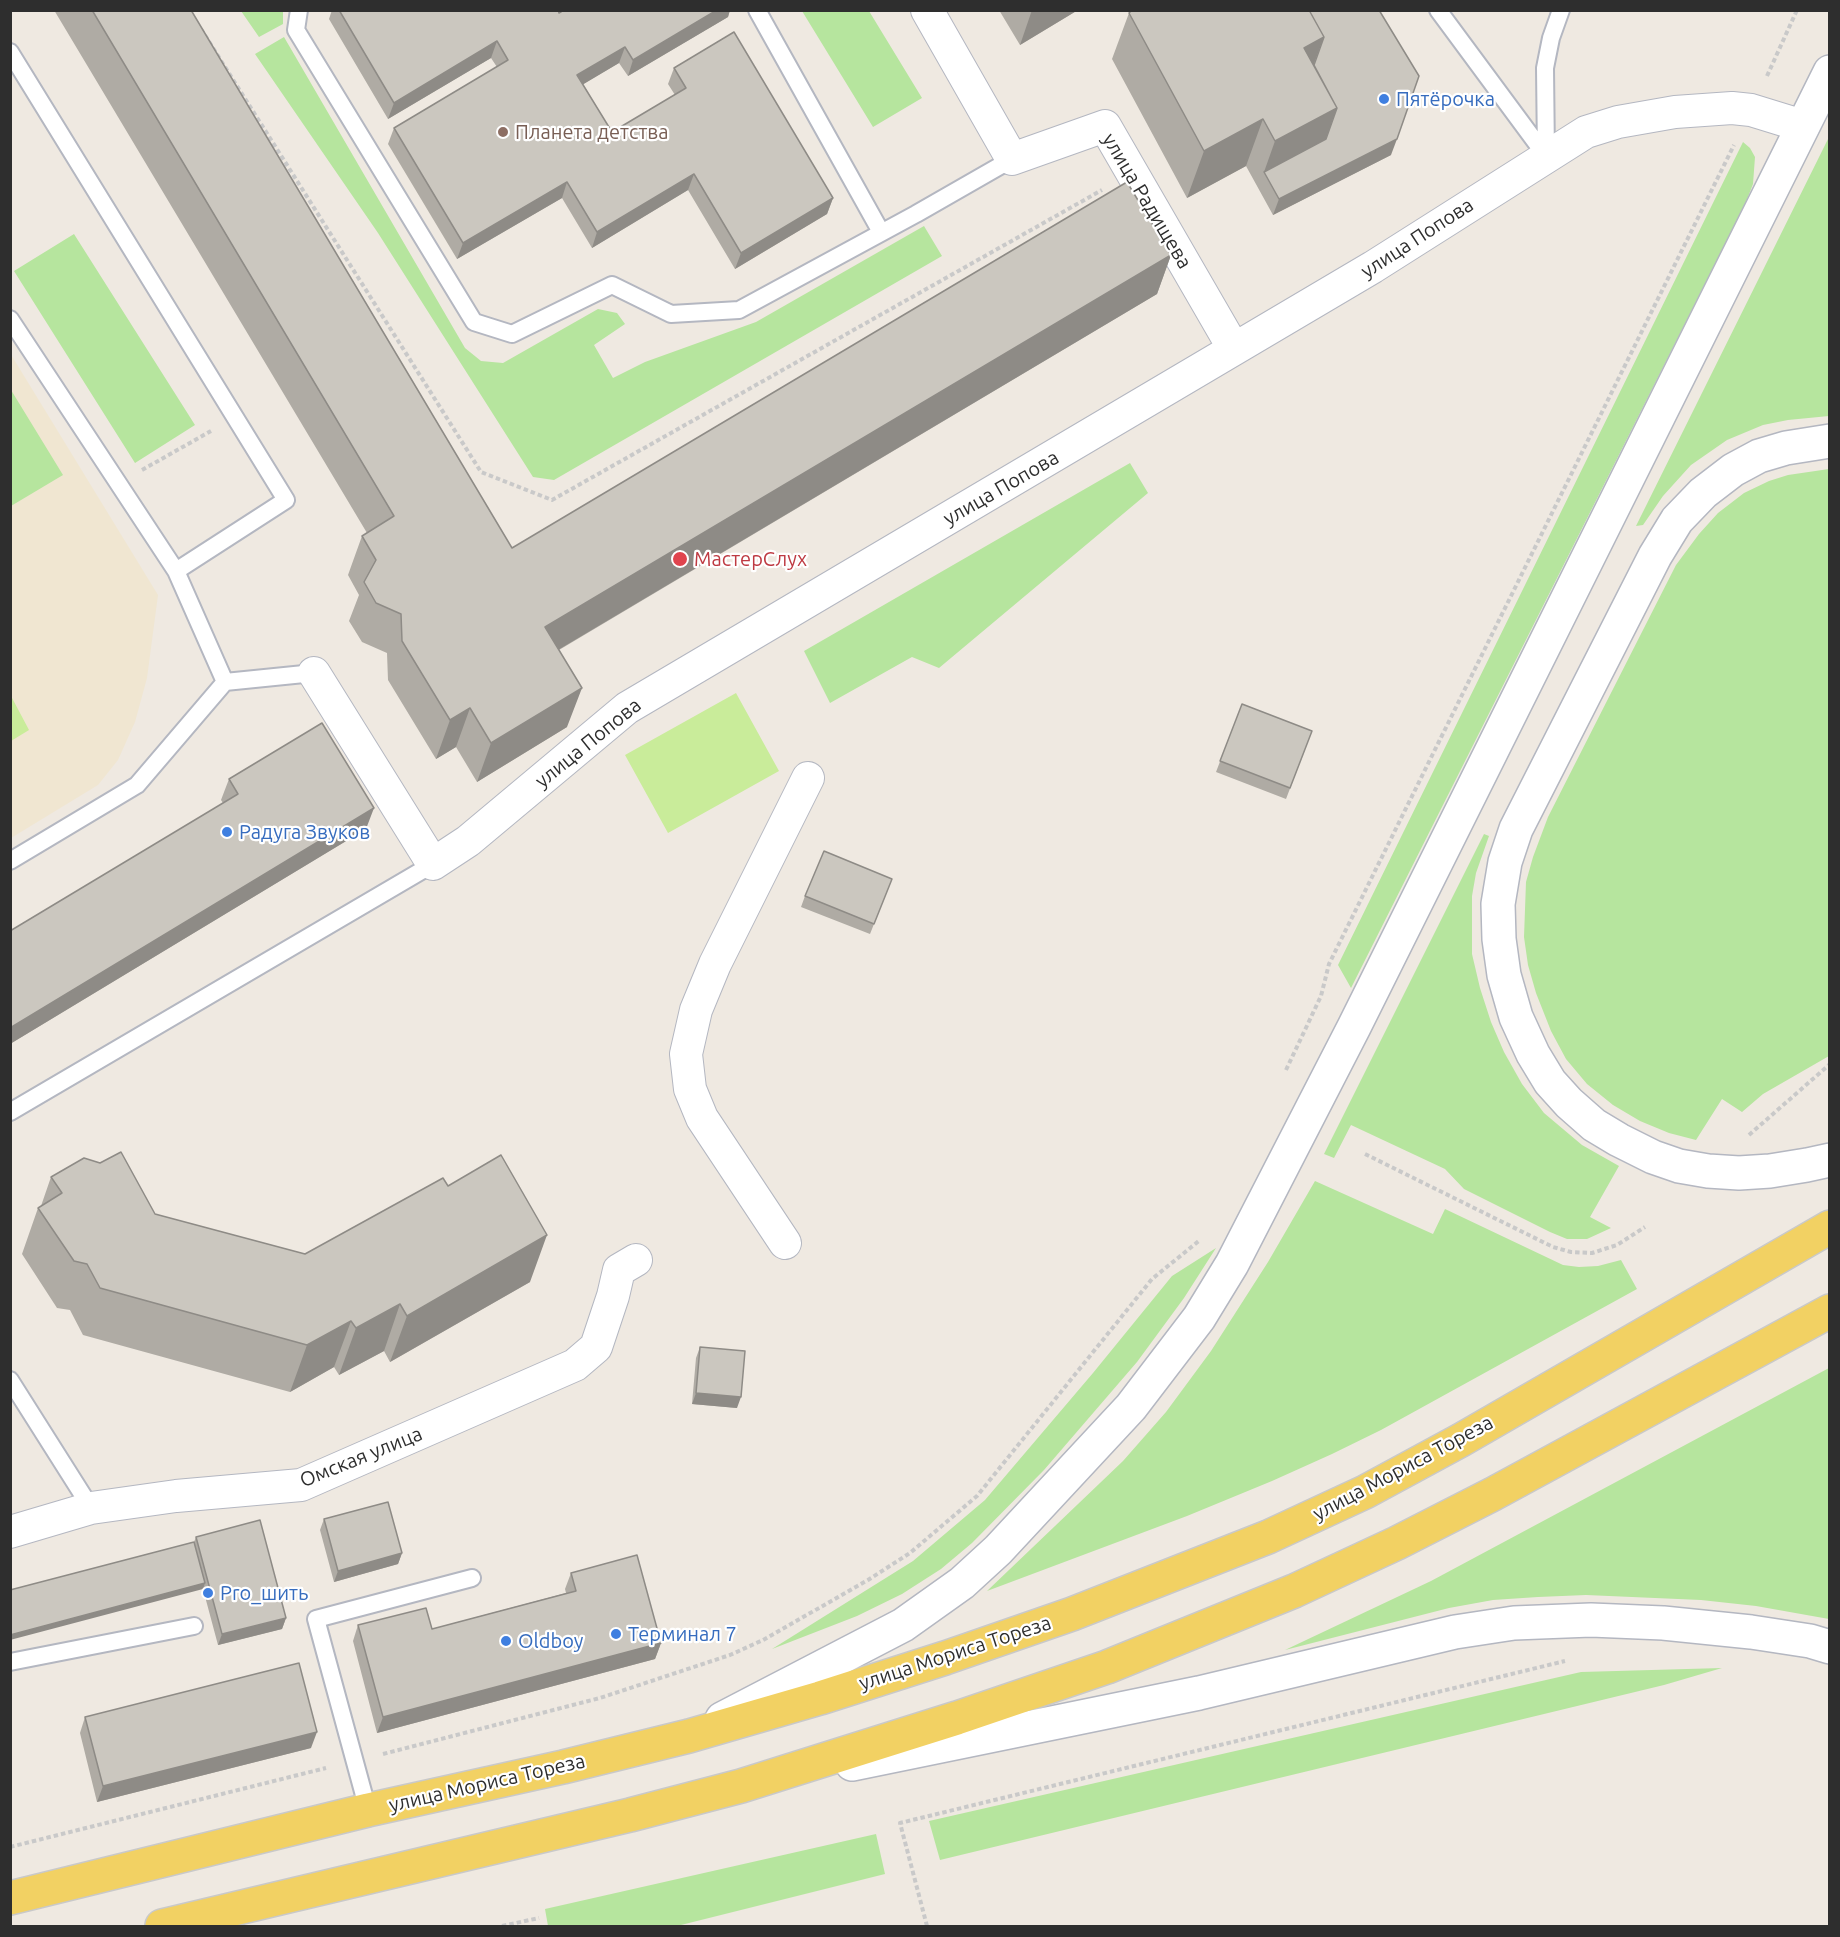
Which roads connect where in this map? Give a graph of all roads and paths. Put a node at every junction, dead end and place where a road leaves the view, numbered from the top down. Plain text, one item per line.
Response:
1 (299, 10) edge
2 (757, 10) edge
3 (927, 10) edge
4 (1438, 10) edge
5 (1561, 10) edge
6 (1797, 10) edge
7 (10, 52) edge
8 (1830, 72) edge
9 (1751, 110) junction
10 (1803, 126) junction
11 (1546, 156) junction
12 (1012, 159) junction
13 (881, 232) junction
14 (10, 319) edge
15 (1234, 349) junction
16 (1830, 441) edge
17 (176, 571) junction
18 (314, 673) joint
19 (225, 682) junction
20 (808, 778) dead end
21 (10, 861) edge
22 (433, 864) junction
23 (1830, 1064) edge
24 (1286, 1070) dead end
25 (10, 1112) edge
26 (1747, 1136) dead end
27 (1365, 1154) dead end
28 (1830, 1160) edge
29 (1645, 1227) dead end
30 (1830, 1227) edge
31 (1202, 1238) dead end
32 (785, 1243) dead end
33 (636, 1260) dead end
34 (1830, 1311) edge
35 (10, 1380) edge
36 (91, 1508) junction
37 (10, 1532) edge
38 (472, 1578) dead end
39 (194, 1626) dead end
40 (1830, 1647) edge
41 (1575, 1658) dead end
42 (10, 1662) edge
43 (688, 1736) junction
44 (354, 1761) junction
45 (741, 1786) junction
46 (368, 1810) junction
47 (10, 1847) edge
48 (10, 1898) edge
49 (539, 1918) dead end
50 (162, 1926) edge
51 (502, 1926) edge
52 (927, 1926) edge

1 - 13 lane
2 - 13 lane
3 - 12 street
4 - 11 lane
5 - 11 lane
6 - 9 path
7 - 17 lane
8 - 10 street
9 - 10 street, улица Попова
9 - 11 street, улица Попова
9 - 24 path
10 - 43 street
11 - 15 street, улица Попова
12 - 13 lane
12 - 15 street, улица Радищева
14 - 17 lane
15 - 22 street, улица Попова
16 - 28 street
17 - 19 lane
18 - 19 lane
18 - 22 street
19 - 21 lane
20 - 32 street
22 - 25 lane
23 - 26 path
27 - 29 path
30 - 43 main road, улица Мориса Тореза
31 - 44 path
33 - 36 street, Омская улица
34 - 45 main road
35 - 36 lane
36 - 37 street, Омская улица
38 - 44 lane
39 - 42 lane
40 - 45 street
41 - 52 path
43 - 46 main road, улица Мориса Тореза
44 - 46 lane
44 - 47 path
45 - 50 main road
46 - 48 main road, улица Мориса Тореза
49 - 51 path

